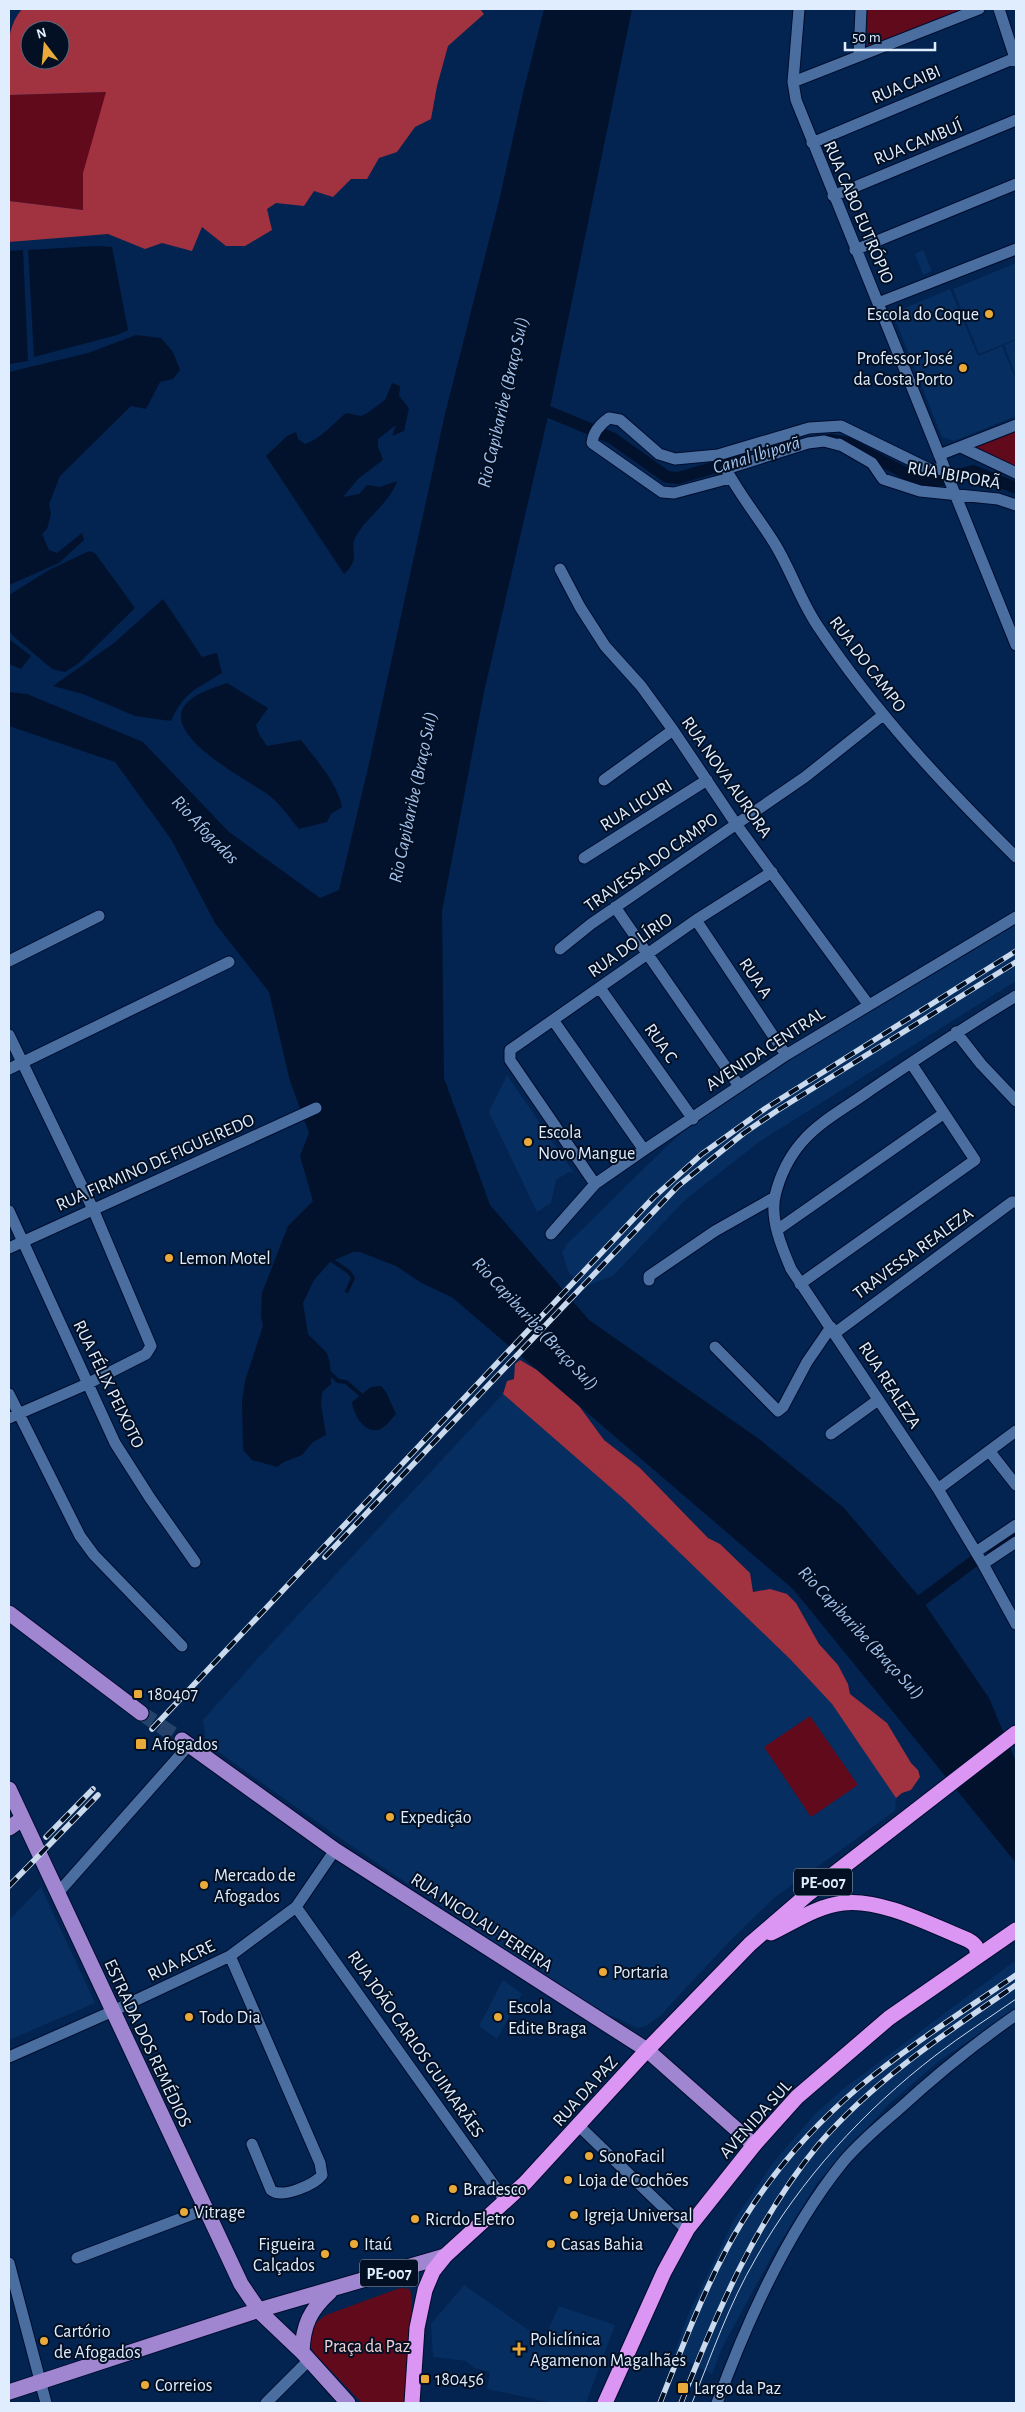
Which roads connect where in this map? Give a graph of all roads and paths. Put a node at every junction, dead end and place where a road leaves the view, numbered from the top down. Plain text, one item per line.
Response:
1 (799, 9) edge
2 (861, 9) edge
3 (979, 9) edge
4 (1000, 9) edge
5 (859, 56) junction
6 (1016, 59) edge
7 (793, 82) junction
8 (1016, 120) edge
9 (812, 144) junction
10 (1016, 184) edge
11 (833, 196) junction
12 (1016, 249) edge
13 (855, 250) junction
14 (878, 303) junction
15 (1016, 425) edge
16 (960, 447) junction
17 (939, 455) junction
18 (944, 468) junction
19 (728, 473) junction
20 (1016, 473) edge
21 (955, 495) junction
22 (1016, 505) edge
23 (560, 569) dead end
24 (1016, 645) edge
25 (883, 715) junction
26 (673, 730) junction
27 (604, 780) dead end
28 (707, 780) junction
29 (736, 824) junction
30 (1016, 857) edge
31 (584, 858) dead end
32 (772, 872) junction
33 (615, 907) junction
34 (99, 916) dead end
35 (1016, 917) edge
36 (696, 920) junction
37 (560, 949) dead end
38 (646, 955) junction
39 (9, 961) edge
40 (229, 962) dead end
41 (600, 988) junction
42 (1016, 996) edge
43 (868, 1004) junction
44 (554, 1020) junction
45 (956, 1032) junction
46 (9, 1035) edge
47 (786, 1054) junction
48 (22, 1063) junction
49 (911, 1063) junction
50 (9, 1069) edge
51 (739, 1086) junction
52 (1016, 1101) edge
53 (316, 1108) dead end
54 (943, 1114) junction
55 (693, 1119) junction
56 (644, 1150) junction
57 (595, 1184) junction
58 (775, 1198) junction
59 (1014, 1202) edge
60 (94, 1209) junction
61 (9, 1211) edge
62 (778, 1230) junction
63 (550, 1234) dead end
64 (23, 1241) junction
65 (9, 1248) edge
66 (649, 1280) dead end
67 (800, 1284) junction
68 (833, 1330) junction
69 (715, 1347) dead end
70 (87, 1384) junction
71 (9, 1394) edge
72 (878, 1400) junction
73 (14, 1416) edge
74 (1016, 1432) edge
75 (831, 1434) dead end
76 (990, 1452) junction
77 (1016, 1485) edge
78 (938, 1489) junction
79 (1016, 1525) edge
80 (1016, 1542) edge
81 (976, 1552) junction
82 (195, 1562) dead end
83 (983, 1564) junction
84 (9, 1613) edge
85 (1016, 1624) edge
86 (182, 1646) dead end
87 (141, 1713) tunnel mouth
88 (1016, 1733) edge
89 (186, 1743) joint
90 (9, 1790) edge
91 (22, 1819) junction
92 (9, 1828) edge
93 (335, 1850) junction
94 (57, 1894) junction
95 (296, 1907) junction
96 (1016, 1930) edge
97 (750, 1944) junction
98 (230, 1956) junction
99 (977, 1956) junction
100 (113, 2011) junction
101 (1016, 2015) edge
102 (647, 2050) junction
103 (9, 2057) edge
104 (579, 2126) junction
105 (252, 2144) dead end
106 (754, 2145) junction
107 (506, 2202) junction
108 (206, 2209) junction
109 (686, 2230) junction
110 (445, 2256) junction
111 (76, 2258) dead end
112 (9, 2264) edge
113 (332, 2290) junction
114 (258, 2310) junction
115 (305, 2356) junction
116 (40, 2382) junction
117 (9, 2392) edge
118 (340, 2400) edge
119 (46, 2403) edge
120 (266, 2403) edge
121 (412, 2403) edge
122 (605, 2403) edge
123 (717, 2403) edge

1 - 7 street, RUA CABO EUTRÓPIO
2 - 5 street
3 - 5 street
4 - 6 street
5 - 7 street
6 - 9 street, RUA CAIBI
7 - 9 street, RUA CABO EUTRÓPIO
8 - 11 street, RUA CAMBUÍ
9 - 11 street, RUA CABO EUTRÓPIO
10 - 13 street
11 - 13 street, RUA CABO EUTRÓPIO
12 - 14 street
13 - 14 street, RUA CABO EUTRÓPIO
14 - 17 street, RUA CABO EUTRÓPIO
15 - 16 street
16 - 17 street, RUA IBIPORÃ
16 - 20 street, RUA IBIPORÃ
17 - 18 street, RUA CABO EUTRÓPIO
18 - 19 street, RUA IBIPORÃ
18 - 21 street, RUA CABO EUTRÓPIO
19 - 21 street, RUA IBIPORÃ
19 - 25 street, RUA DO CAMPO
21 - 22 street, RUA IBIPORÃ
21 - 24 street, RUA CABO EUTRÓPIO
23 - 26 street, RUA NOVA AURORA
25 - 29 street, TRAVESSA DO CAMPO
25 - 30 street, RUA DO CAMPO
26 - 27 street
26 - 28 street, RUA NOVA AURORA
28 - 29 street, RUA NOVA AURORA
28 - 31 street, RUA LICURI
29 - 32 street, RUA NOVA AURORA
29 - 33 street, TRAVESSA DO CAMPO
32 - 36 street, RUA DO LÍRIO
32 - 43 street, RUA NOVA AURORA
33 - 37 street, TRAVESSA DO CAMPO
33 - 38 street
34 - 39 street
35 - 43 street, AVENIDA CENTRAL
36 - 38 street, RUA DO LÍRIO
36 - 47 street, RUA A
38 - 41 street, RUA DO LÍRIO
38 - 51 street
40 - 48 street
41 - 44 street, RUA DO LÍRIO
41 - 55 street, RUA C
42 - 45 street
43 - 47 street, AVENIDA CENTRAL
44 - 56 street
44 - 57 street, RUA DO LÍRIO
45 - 49 street
45 - 52 street
46 - 48 street
47 - 51 street, AVENIDA CENTRAL
48 - 50 street
48 - 60 street
49 - 54 street
49 - 58 street, RUA REALEZA
51 - 55 street, AVENIDA CENTRAL
53 - 60 street, RUA FIRMINO DE FIGUEIREDO
54 - 62 street
54 - 67 street
55 - 56 street, AVENIDA CENTRAL
56 - 57 street, AVENIDA CENTRAL
57 - 63 street, AVENIDA CENTRAL
58 - 62 street, RUA REALEZA
58 - 66 street
59 - 68 street, TRAVESSA REALEZA
60 - 64 street, RUA FIRMINO DE FIGUEIREDO
60 - 70 street
61 - 64 street, RUA FÉLIX PEIXOTO
62 - 67 street, RUA REALEZA
64 - 65 street, RUA FIRMINO DE FIGUEIREDO
64 - 70 street, RUA FÉLIX PEIXOTO
67 - 68 street, RUA REALEZA
68 - 69 street, TRAVESSA REALEZA
68 - 72 street, RUA REALEZA
70 - 73 street
70 - 82 street, RUA FÉLIX PEIXOTO
71 - 73 street
72 - 75 street
72 - 78 street, RUA REALEZA
73 - 86 street
74 - 76 street
76 - 77 street
76 - 78 street
78 - 81 street, RUA REALEZA
79 - 81 street
80 - 83 street
81 - 83 street, RUA REALEZA
83 - 85 street, RUA REALEZA
84 - 87 main road
88 - 97 highway, RUA DA PAZ / PE-007
89 - 93 main road, RUA NICOLAU PEREIRA
89 - 94 street
90 - 91 main road, ESTRADA DOS REMÉDIOS
91 - 92 main road
91 - 94 main road, ESTRADA DOS REMÉDIOS
93 - 95 street, RUA ACRE
93 - 102 main road, RUA NICOLAU PEREIRA
94 - 100 main road, ESTRADA DOS REMÉDIOS
95 - 98 street, RUA ACRE
95 - 107 street, RUA JOÃO CARLOS GUIMARÃES
96 - 99 highway, AVENIDA SUL
97 - 99 highway
97 - 102 highway, RUA DA PAZ / PE-007
98 - 100 street, RUA ACRE
98 - 105 street
99 - 106 highway, AVENIDA SUL
100 - 103 street, RUA ACRE
100 - 108 main road, ESTRADA DOS REMÉDIOS
101 - 123 street
102 - 104 highway, RUA DA PAZ / PE-007
102 - 106 main road, RUA NICOLAU PEREIRA
104 - 107 highway, RUA DA PAZ / PE-007
104 - 109 street
106 - 109 highway, AVENIDA SUL
107 - 110 highway, RUA DA PAZ / PE-007
108 - 111 street
108 - 114 main road, ESTRADA DOS REMÉDIOS
109 - 122 highway, AVENIDA SUL
110 - 113 main road, RUA DA PAZ / PE-007
110 - 121 highway
112 - 116 street
113 - 114 main road, RUA DA PAZ / PE-007
113 - 115 main road
114 - 115 main road
114 - 116 main road, PE-007
115 - 118 main road
115 - 120 street
116 - 117 main road, PE-007
116 - 119 street

